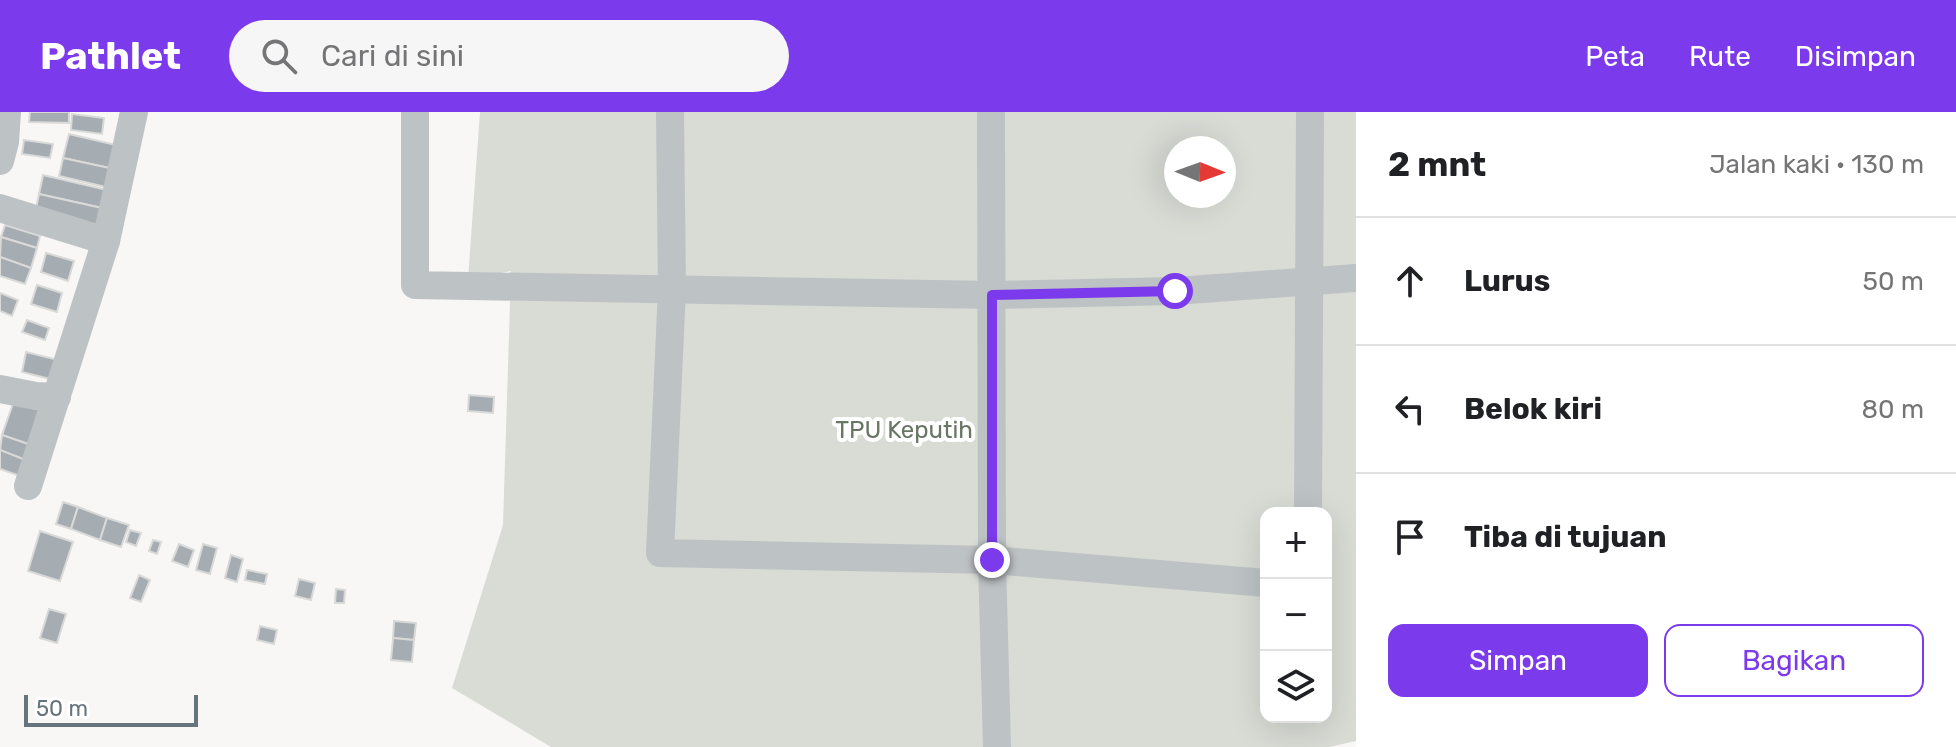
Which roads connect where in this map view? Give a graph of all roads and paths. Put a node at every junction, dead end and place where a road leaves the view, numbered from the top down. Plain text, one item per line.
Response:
1 (7, 112) edge
2 (134, 112) edge
3 (415, 112) edge
4 (670, 112) edge
5 (991, 112) edge
6 (1310, 112) edge
7 (0, 161) edge
8 (0, 208) edge
9 (106, 241) junction
10 (1356, 278) edge
11 (1309, 281) junction
12 (672, 289) junction
13 (992, 295) junction
14 (0, 389) edge
15 (57, 397) junction
16 (28, 486) dead end
17 (1308, 507) edge
18 (992, 560) junction
19 (1260, 582) edge
20 (997, 747) edge

1 - 7 street
2 - 9 street
3 - 12 street
4 - 12 street
5 - 13 street
6 - 11 street
8 - 9 street
9 - 15 street
10 - 11 street
11 - 13 street
11 - 17 street
12 - 13 street
12 - 18 street
13 - 18 street
14 - 15 street
15 - 16 street
18 - 19 street
18 - 20 street

